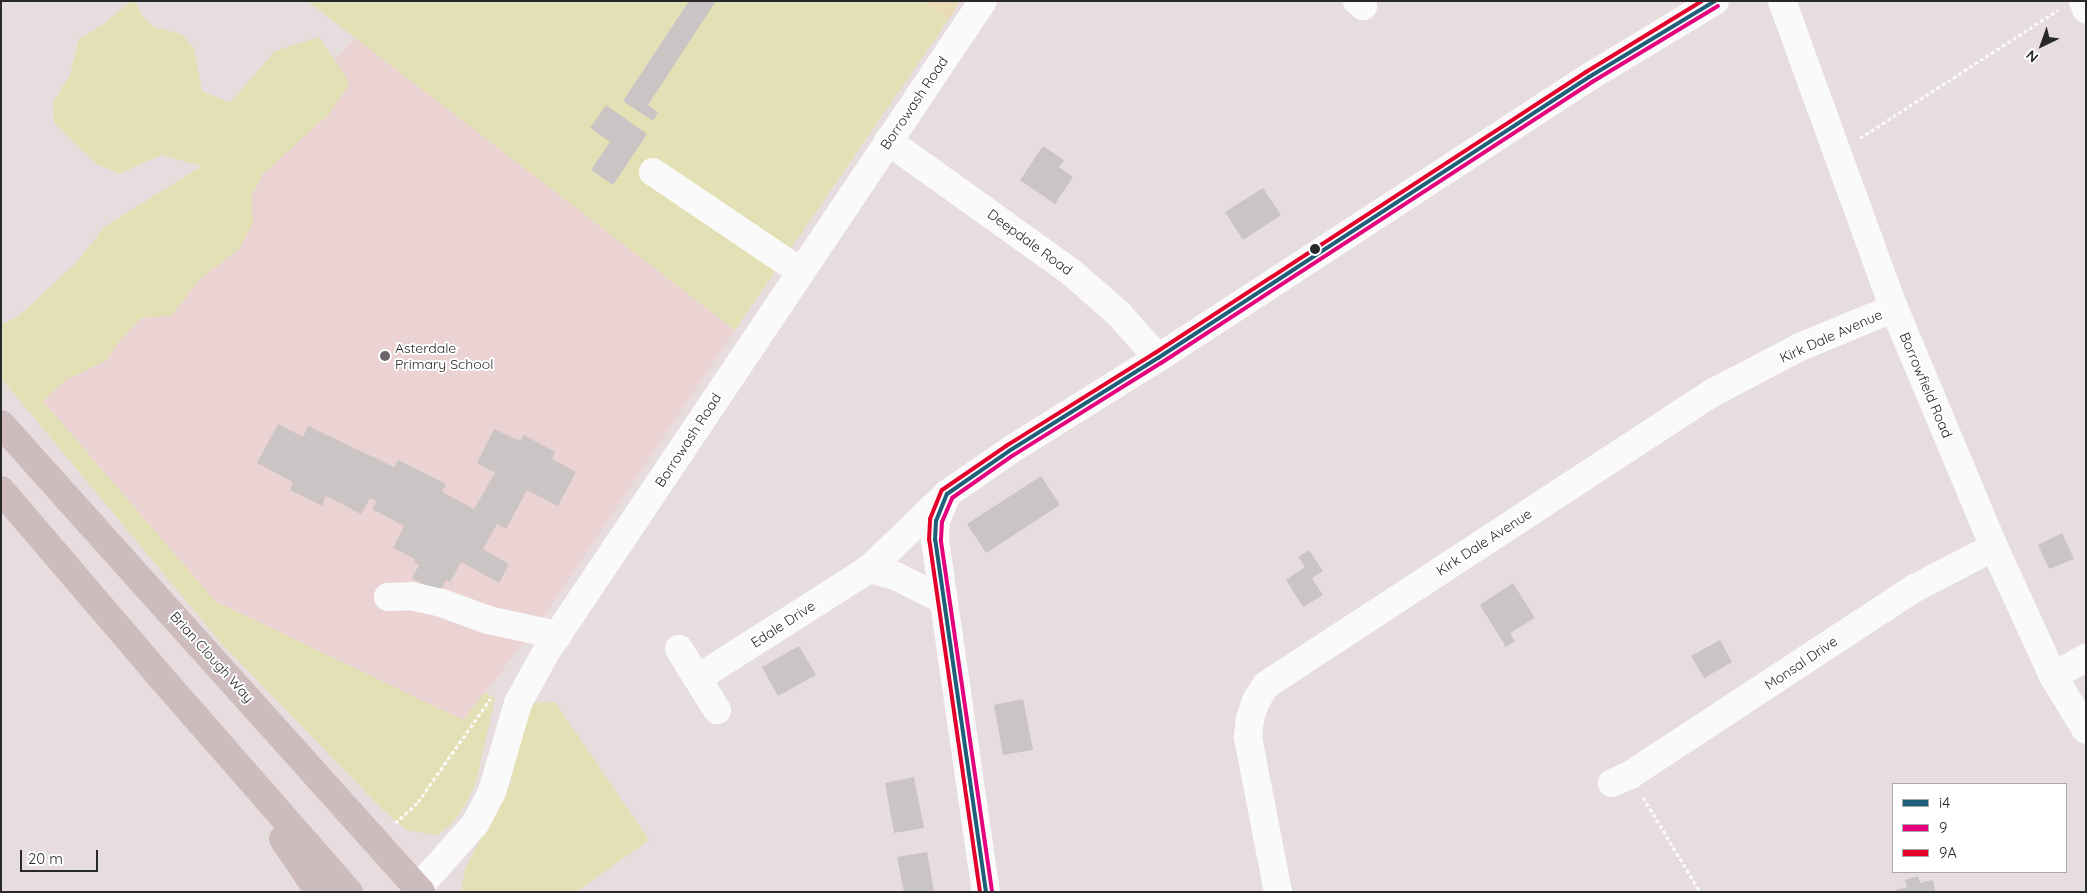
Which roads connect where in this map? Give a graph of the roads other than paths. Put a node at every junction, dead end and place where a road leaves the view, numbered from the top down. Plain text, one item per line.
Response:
1 (983, 1) edge
2 (1715, 1) edge
3 (1782, 1) edge
4 (888, 141) junction
5 (653, 172) dead end
6 (800, 270) junction
7 (1894, 308) junction
8 (1158, 358) junction
9 (1, 424) edge
10 (1, 490) edge
11 (947, 494) junction
12 (1994, 547) junction
13 (869, 569) junction
14 (388, 597) dead end
15 (943, 600) junction
16 (558, 635) junction
17 (679, 649) dead end
18 (2086, 658) edge
19 (158, 674) junction
20 (2053, 676) junction
21 (698, 678) junction
22 (717, 710) dead end
23 (2086, 730) edge
24 (1621, 779) road end
25 (420, 890) edge
26 (319, 892) edge
27 (349, 892) edge
28 (986, 892) edge
29 (1278, 892) edge

1 - 4 street, Borrowash Road
2 - 8 street, Edale Drive
3 - 7 street, Borrowfield Road
4 - 6 street, Borrowash Road
4 - 8 street, Deepdale Road
5 - 6 street
6 - 16 street, Borrowash Road
7 - 12 street, Borrowfield Road
7 - 29 street, Kirk Dale Avenue
8 - 11 street, Edale Drive
9 - 25 highway, Brian Clough Way
10 - 19 highway
11 - 13 street, Edale Drive
11 - 15 street
12 - 20 street, Borrowfield Road
12 - 24 street, Monsal Drive
13 - 15 street
13 - 21 street, Edale Drive
14 - 16 street
15 - 28 street
16 - 25 street, Borrowash Road
17 - 21 street
18 - 20 street
19 - 26 highway
19 - 27 highway
20 - 23 street, Borrowfield Road
21 - 22 street

